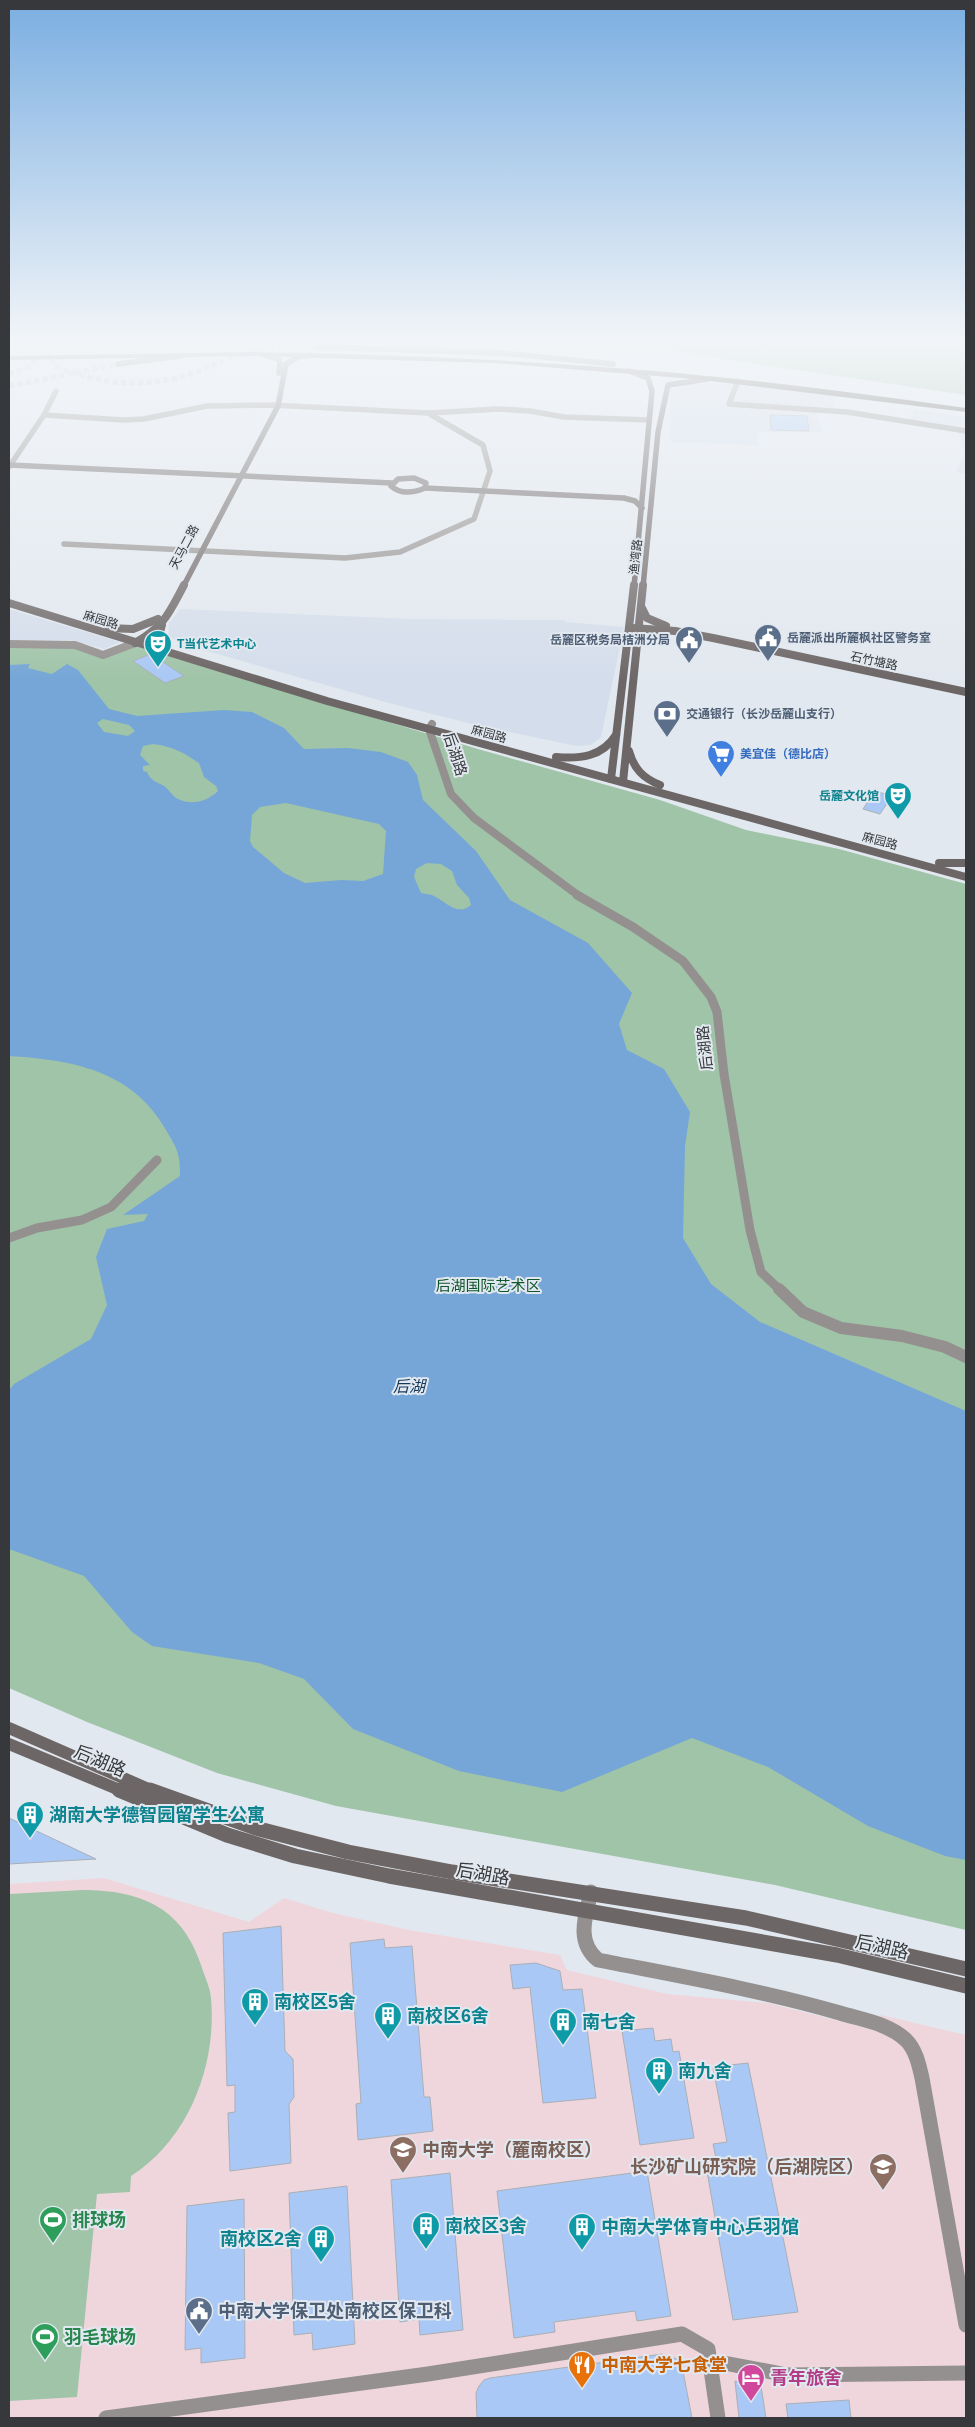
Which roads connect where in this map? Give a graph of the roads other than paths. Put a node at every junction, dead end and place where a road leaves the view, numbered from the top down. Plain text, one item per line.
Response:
1 (17, 455) edge
2 (249, 455) edge
3 (486, 455) edge
4 (646, 455) edge
5 (656, 455) edge
6 (9, 466) edge
7 (238, 476) junction
8 (391, 484) junction
9 (425, 486) junction
10 (644, 486) junction
11 (484, 489) junction
12 (642, 508) junction
13 (64, 544) dead end
14 (198, 551) junction
15 (9, 597) edge
16 (9, 603) edge
17 (642, 608) junction
18 (160, 621) junction
19 (630, 626) junction
20 (640, 626) junction
21 (107, 628) junction
22 (675, 629) junction
23 (136, 640) junction
24 (9, 644) edge
25 (166, 646) junction
26 (638, 646) junction
27 (966, 691) edge
28 (430, 726) junction
29 (618, 732) junction
30 (628, 743) junction
31 (556, 758) junction
32 (612, 775) junction
33 (624, 779) junction
34 (660, 785) junction
35 (939, 863) junction
36 (966, 863) edge
37 (966, 870) edge
38 (966, 877) edge
39 (157, 1160) dead end
40 (9, 1238) edge
41 (966, 1357) edge
42 (9, 1728) edge
43 (9, 1744) edge
44 (591, 1892) junction
45 (587, 1911) junction
46 (966, 1969) edge
47 (966, 1986) edge
48 (966, 2325) edge
49 (710, 2364) junction
50 (966, 2373) edge
51 (106, 2418) edge
52 (718, 2418) edge

1 - 6 street
2 - 7 main road, 天马二路
3 - 11 street
4 - 10 main road, 渔湾路
5 - 17 main road, 渔湾路
6 - 7 main road
7 - 8 main road
7 - 14 main road, 天马二路
8 - 9 main road
8 - 9 main road
9 - 11 main road
10 - 11 main road
10 - 12 main road, 渔湾路
11 - 12 main road
11 - 14 street
12 - 19 main road, 渔湾路
13 - 14 street
14 - 18 main road, 天马二路
15 - 21 main road, 麻园路
16 - 23 main road, 麻园路
17 - 20 main road, 渔湾路
17 - 22 main road
18 - 21 main road
18 - 23 main road, 天马二路
18 - 25 main road
19 - 20 main road, 石竹塘路
19 - 29 main road, 渔湾路
20 - 22 main road, 石竹塘路
20 - 26 main road, 渔湾路
21 - 23 main road, 麻园路
22 - 26 main road
22 - 27 main road, 石竹塘路
23 - 24 street
23 - 25 main road, 麻园路
23 - 28 main road, 麻园路
25 - 28 main road, 麻园路
26 - 30 main road, 渔湾路
28 - 31 main road, 麻园路
28 - 32 main road, 麻园路
28 - 41 street, 后湖路
29 - 31 main road
29 - 32 main road, 渔湾路
30 - 33 main road, 渔湾路
30 - 34 main road
31 - 32 main road, 麻园路
32 - 33 main road, 麻园路
33 - 34 main road, 麻园路
33 - 38 main road, 麻园路
34 - 35 main road, 麻园路
35 - 36 main road
35 - 37 main road, 麻园路
39 - 40 street
42 - 44 main road, 后湖路
43 - 45 main road, 后湖路
44 - 45 street
44 - 46 main road, 后湖路
45 - 47 main road, 后湖路
45 - 48 street
49 - 50 street
49 - 51 street
49 - 52 street

